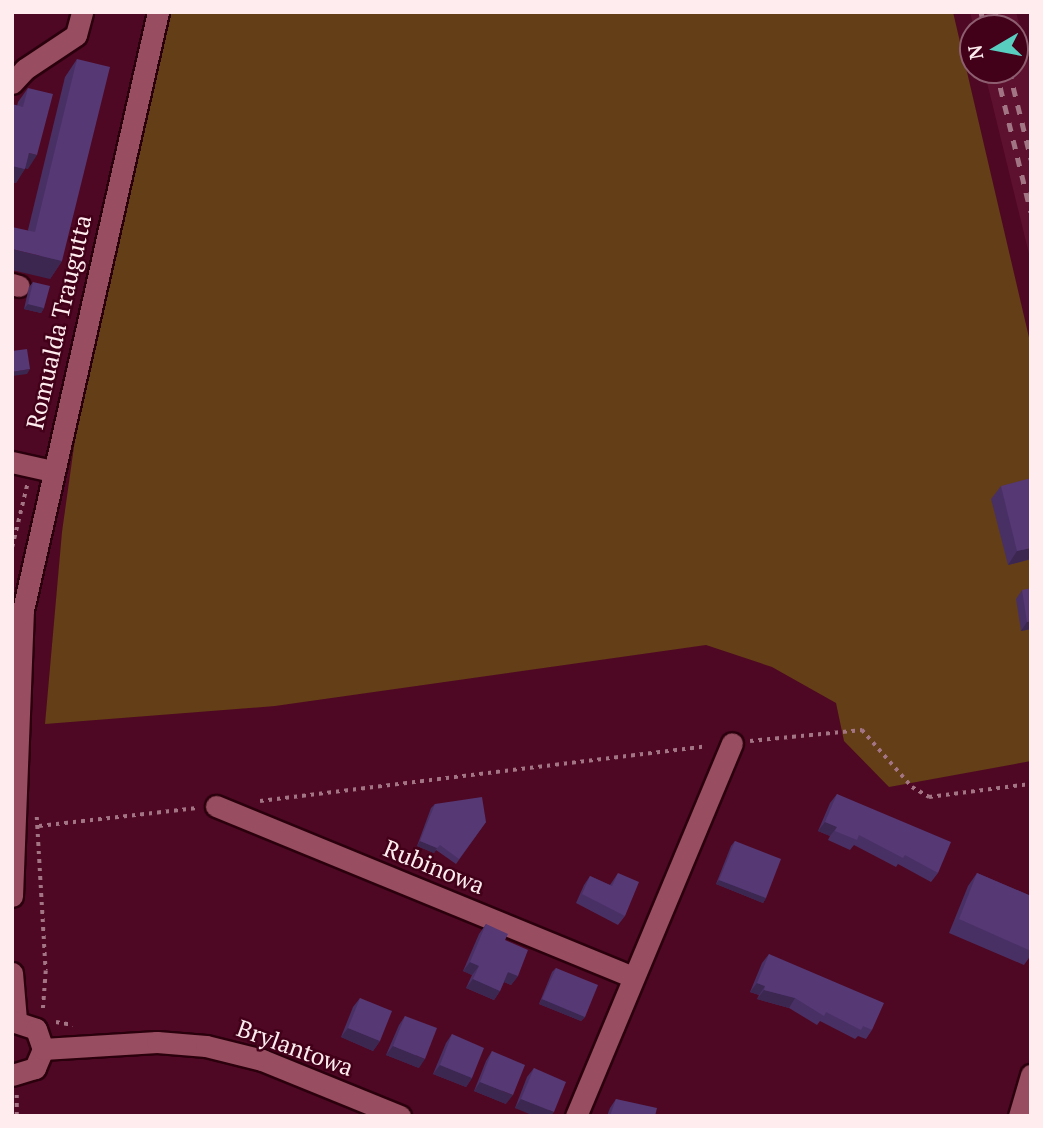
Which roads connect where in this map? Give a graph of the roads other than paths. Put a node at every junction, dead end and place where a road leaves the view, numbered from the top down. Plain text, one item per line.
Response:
1 (82, 12) edge
2 (158, 12) edge
3 (12, 83) edge
4 (21, 464) edge
5 (52, 471) junction
6 (16, 644) edge
7 (732, 743) road end
8 (216, 806) road end
9 (13, 844) edge
10 (12, 896) edge
11 (12, 973) edge
12 (633, 976) junction
13 (14, 1021) edge
14 (43, 1049) junction
15 (12, 1075) edge
16 (1031, 1075) edge
17 (400, 1116) edge
18 (576, 1116) edge
19 (1019, 1116) edge

1 - 3 street
2 - 5 street, Romualda Traugutta
4 - 5 street
5 - 6 street, Romualda Traugutta
6 - 9 street, Romualda Traugutta
7 - 12 street
8 - 12 street, Rubinowa
9 - 10 street, Romualda Traugutta
11 - 13 street
12 - 18 street
13 - 14 street
14 - 15 street
14 - 17 street, Brylantowa
16 - 19 street

